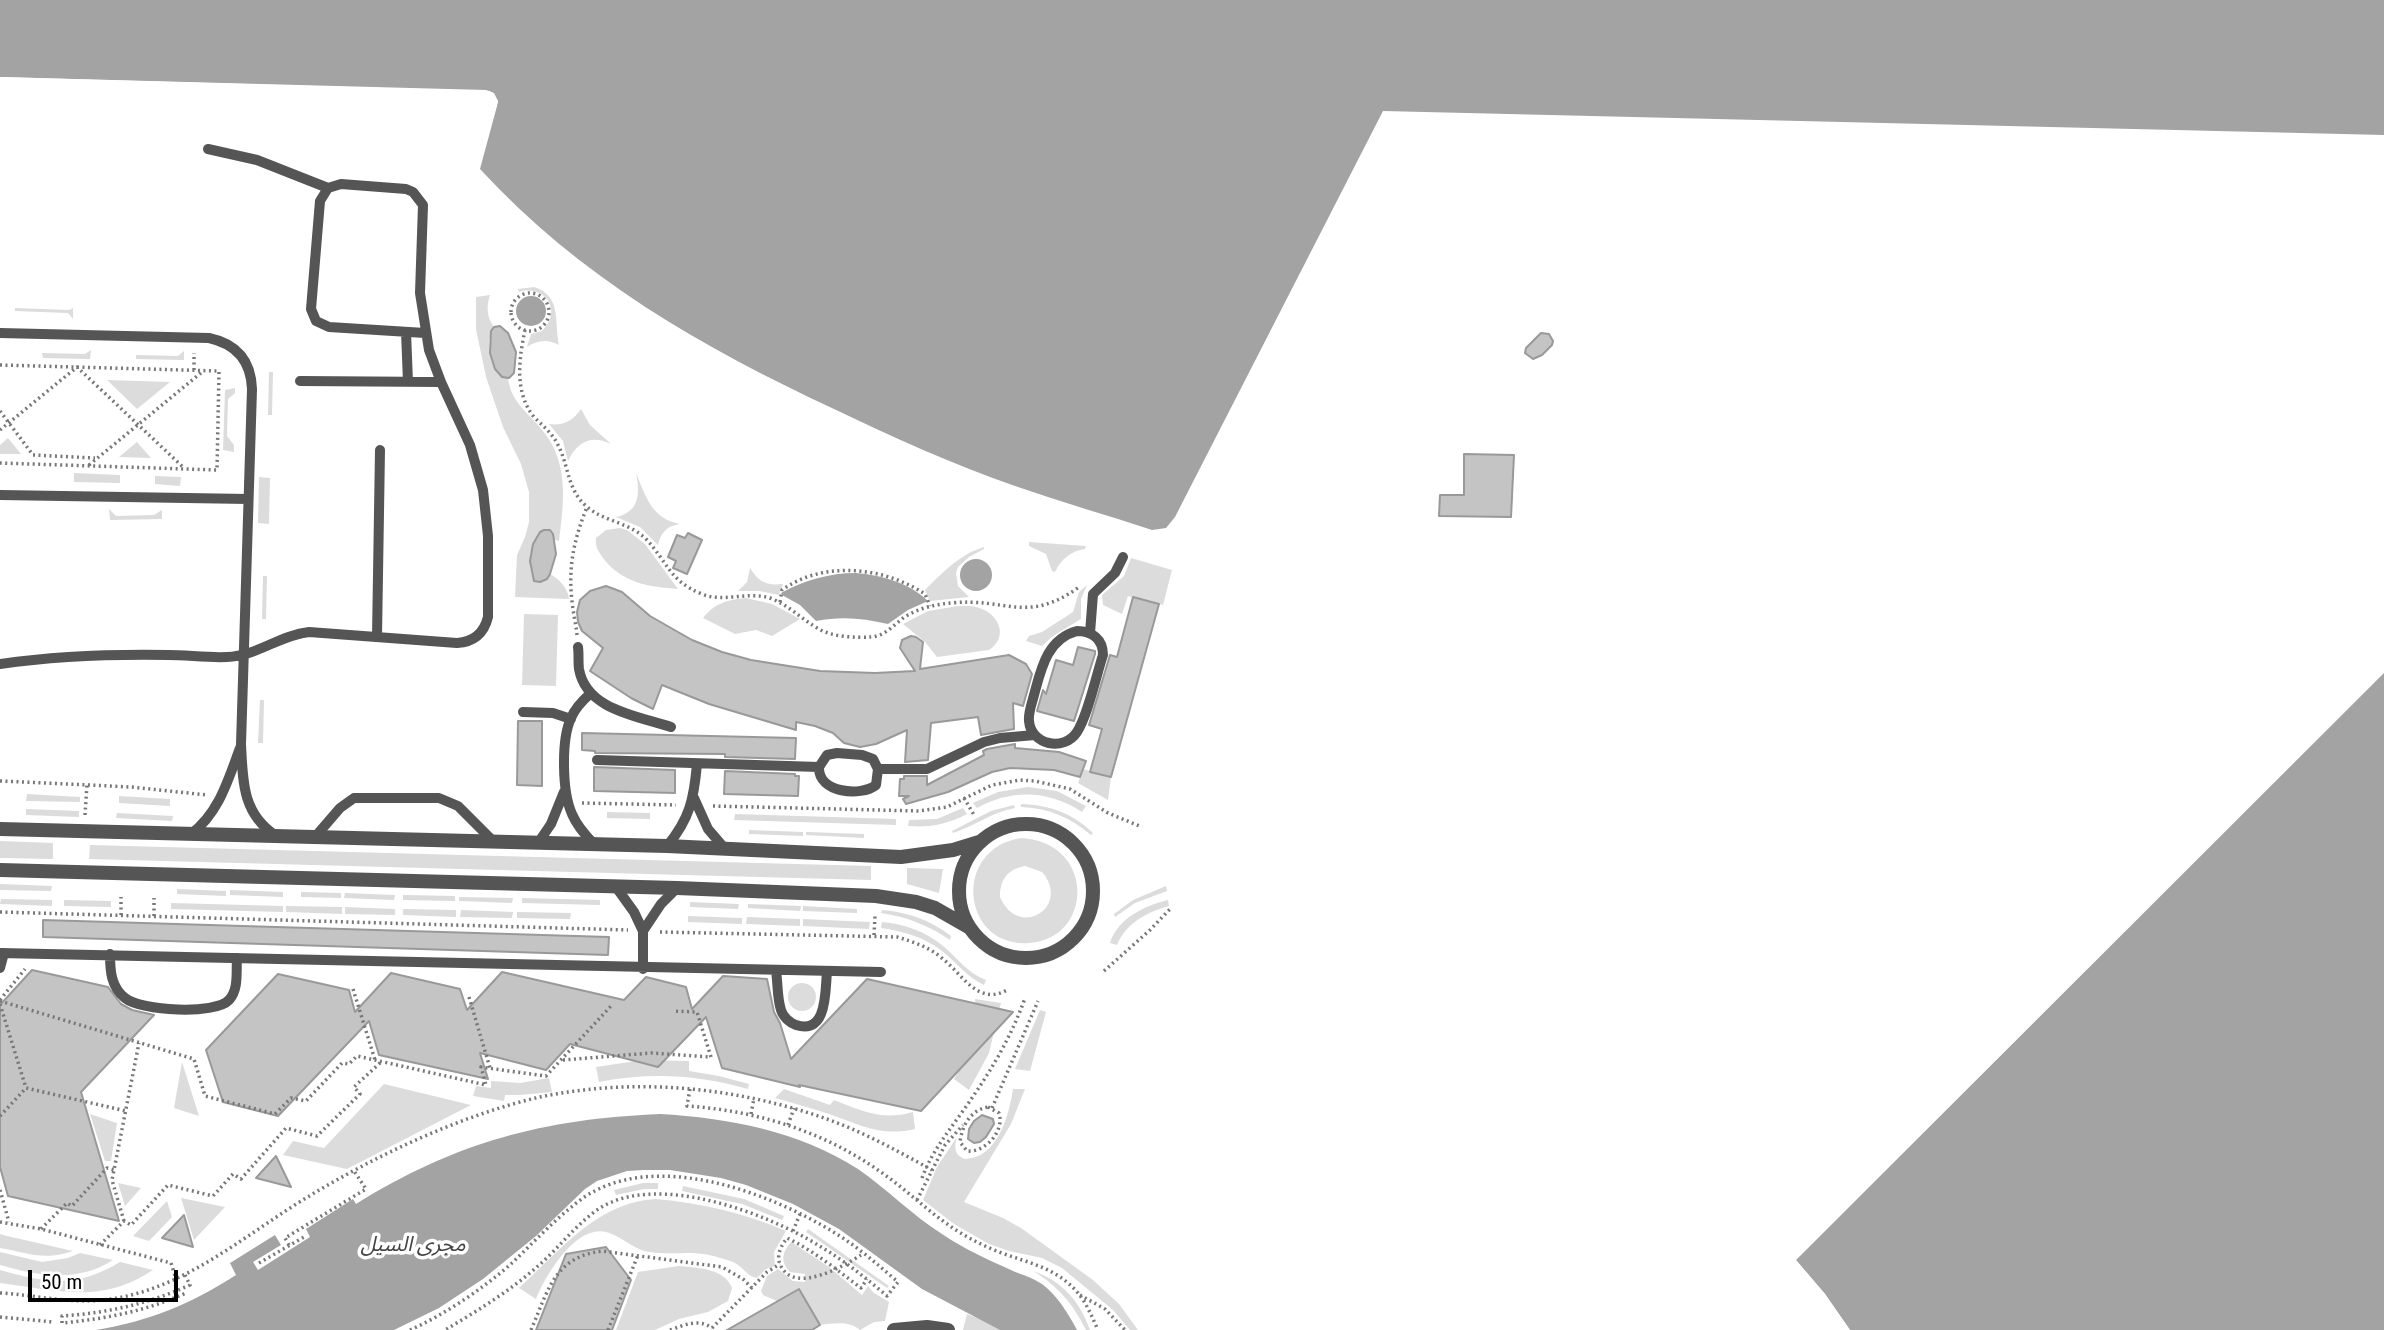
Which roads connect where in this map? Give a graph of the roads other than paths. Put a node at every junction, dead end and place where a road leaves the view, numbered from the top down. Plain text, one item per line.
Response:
1 (208, 149) dead end
2 (328, 188) junction
3 (406, 332) junction
4 (0, 333) edge
5 (425, 333) junction
6 (300, 381) dead end
7 (408, 382) junction
8 (441, 382) junction
9 (380, 450) dead end
10 (0, 495) edge
11 (248, 499) junction
12 (1123, 557) dead end
13 (1090, 633) junction
14 (377, 637) junction
15 (578, 647) road end
16 (243, 655) junction
17 (0, 664) edge
18 (591, 693) junction
19 (523, 712) dead end
20 (571, 719) junction
21 (671, 727) dead end
22 (1035, 735) junction
23 (241, 744) junction
24 (597, 761) dead end
25 (697, 764) junction
26 (819, 767) junction
27 (878, 769) junction
28 (565, 788) junction
29 (694, 803) junction
30 (0, 829) edge
31 (190, 835) junction
32 (278, 836) junction
33 (315, 837) junction
34 (495, 842) junction
35 (979, 842) junction
36 (538, 843) junction
37 (594, 844) junction
38 (667, 846) junction
39 (726, 849) junction
40 (0, 870) edge
41 (616, 887) junction
42 (677, 888) junction
43 (970, 928) junction
44 (643, 931) junction
45 (2, 953) edge
46 (110, 954) junction
47 (237, 958) junction
48 (0, 968) edge
49 (643, 969) junction
50 (776, 971) junction
51 (827, 972) junction
52 (881, 972) dead end
53 (894, 1330) edge
54 (947, 1330) edge

1 - 2 lane
2 - 3 lane
2 - 5 lane
3 - 5 lane
3 - 7 lane
4 - 11 lane
5 - 8 lane
6 - 7 lane
7 - 8 lane
8 - 14 lane
9 - 14 lane
10 - 11 lane
11 - 16 lane
12 - 13 lane
13 - 22 lane
13 - 22 lane
14 - 16 lane
15 - 18 lane
16 - 17 lane
16 - 23 lane
18 - 20 lane
18 - 21 lane
19 - 20 lane
20 - 28 lane
22 - 27 lane
23 - 31 lane
23 - 32 lane
24 - 25 lane
25 - 26 lane
25 - 29 lane
26 - 27 lane
26 - 27 lane
28 - 36 lane
28 - 37 lane
29 - 38 lane
29 - 39 lane
30 - 31 street
31 - 32 street
32 - 33 street
33 - 34 street
33 - 34 lane
34 - 36 street
35 - 39 street
35 - 43 street
35 - 43 street
36 - 37 street
37 - 38 street
38 - 39 street
40 - 41 street
41 - 42 street
41 - 44 lane
42 - 43 street
42 - 44 lane
44 - 49 lane
45 - 46 lane
45 - 48 lane
46 - 47 lane
46 - 47 lane
47 - 49 lane
49 - 50 lane
50 - 51 lane
50 - 51 lane
51 - 52 lane
53 - 54 street

